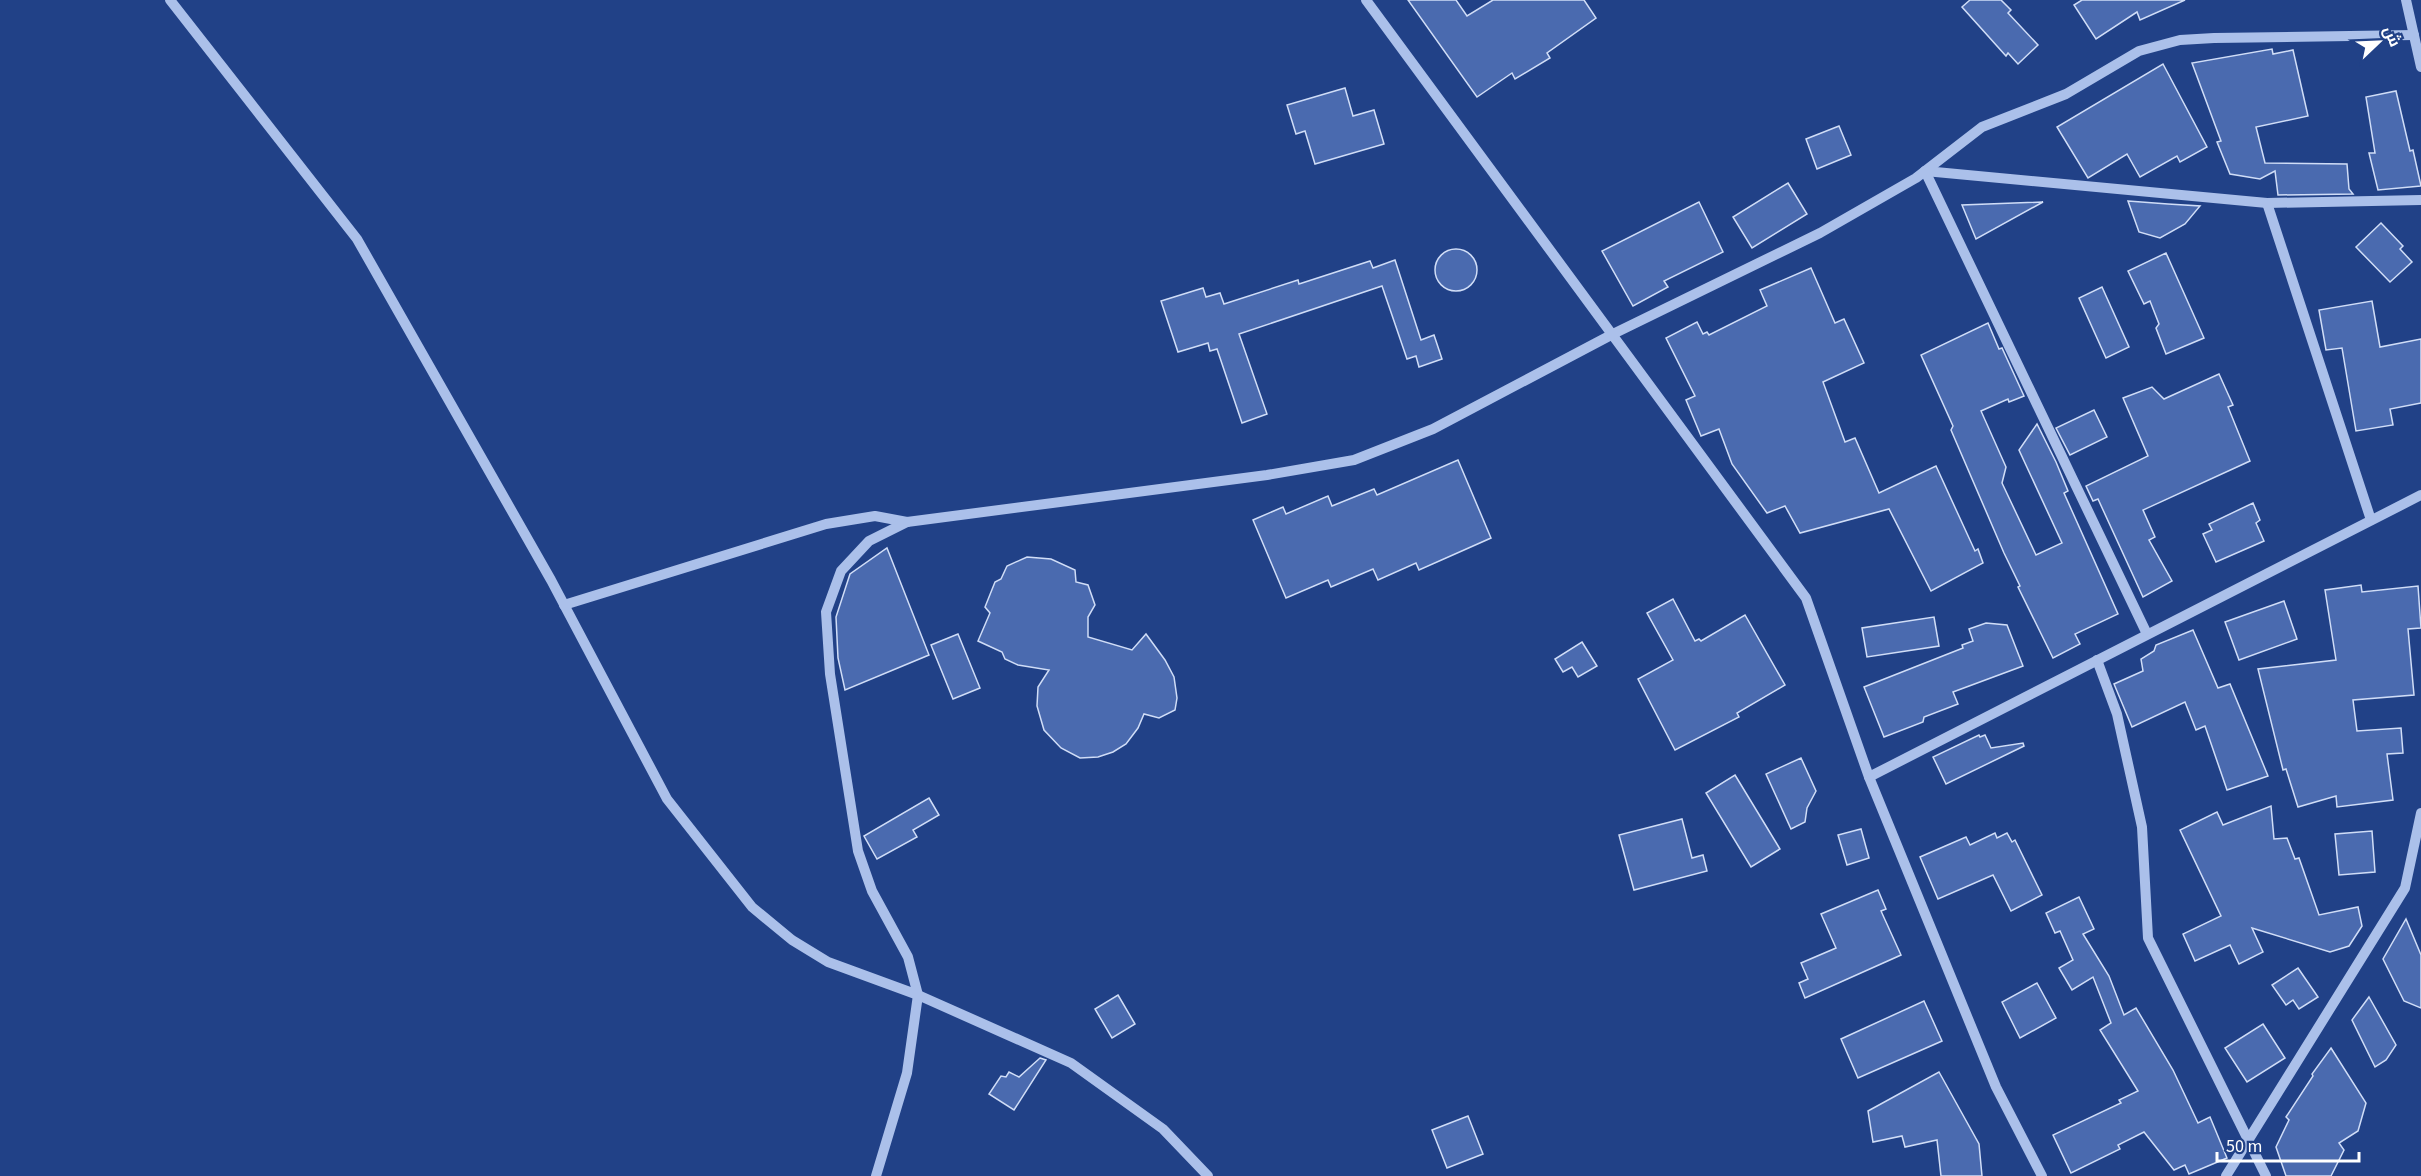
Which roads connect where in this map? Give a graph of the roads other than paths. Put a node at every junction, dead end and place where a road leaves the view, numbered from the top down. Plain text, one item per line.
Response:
1 (170, 0) edge
2 (1366, 0) edge
3 (2406, 0) edge
4 (2414, 34) junction
5 (2421, 67) edge
6 (1925, 171) junction
7 (2421, 200) edge
8 (2267, 203) junction
9 (1613, 334) junction
10 (2421, 495) edge
11 (2371, 520) junction
12 (908, 522) junction
13 (564, 605) junction
14 (2147, 634) junction
15 (2097, 660) junction
16 (1869, 777) junction
17 (2421, 813) edge
18 (918, 995) junction
19 (2250, 1141) junction
20 (876, 1176) edge
21 (1208, 1176) edge
22 (2042, 1176) edge
23 (2226, 1176) edge
24 (2266, 1176) edge

1 - 13 street
2 - 9 street
3 - 4 street
4 - 5 street
4 - 6 street
6 - 8 street
6 - 9 street
6 - 14 street
7 - 8 street
8 - 11 street
9 - 12 street
9 - 16 street
10 - 11 street
11 - 14 street
12 - 13 street
12 - 18 street
13 - 18 street
14 - 15 street
15 - 16 street
15 - 19 street
16 - 22 street
17 - 19 street
18 - 20 street
18 - 21 street
19 - 23 street
19 - 24 street

